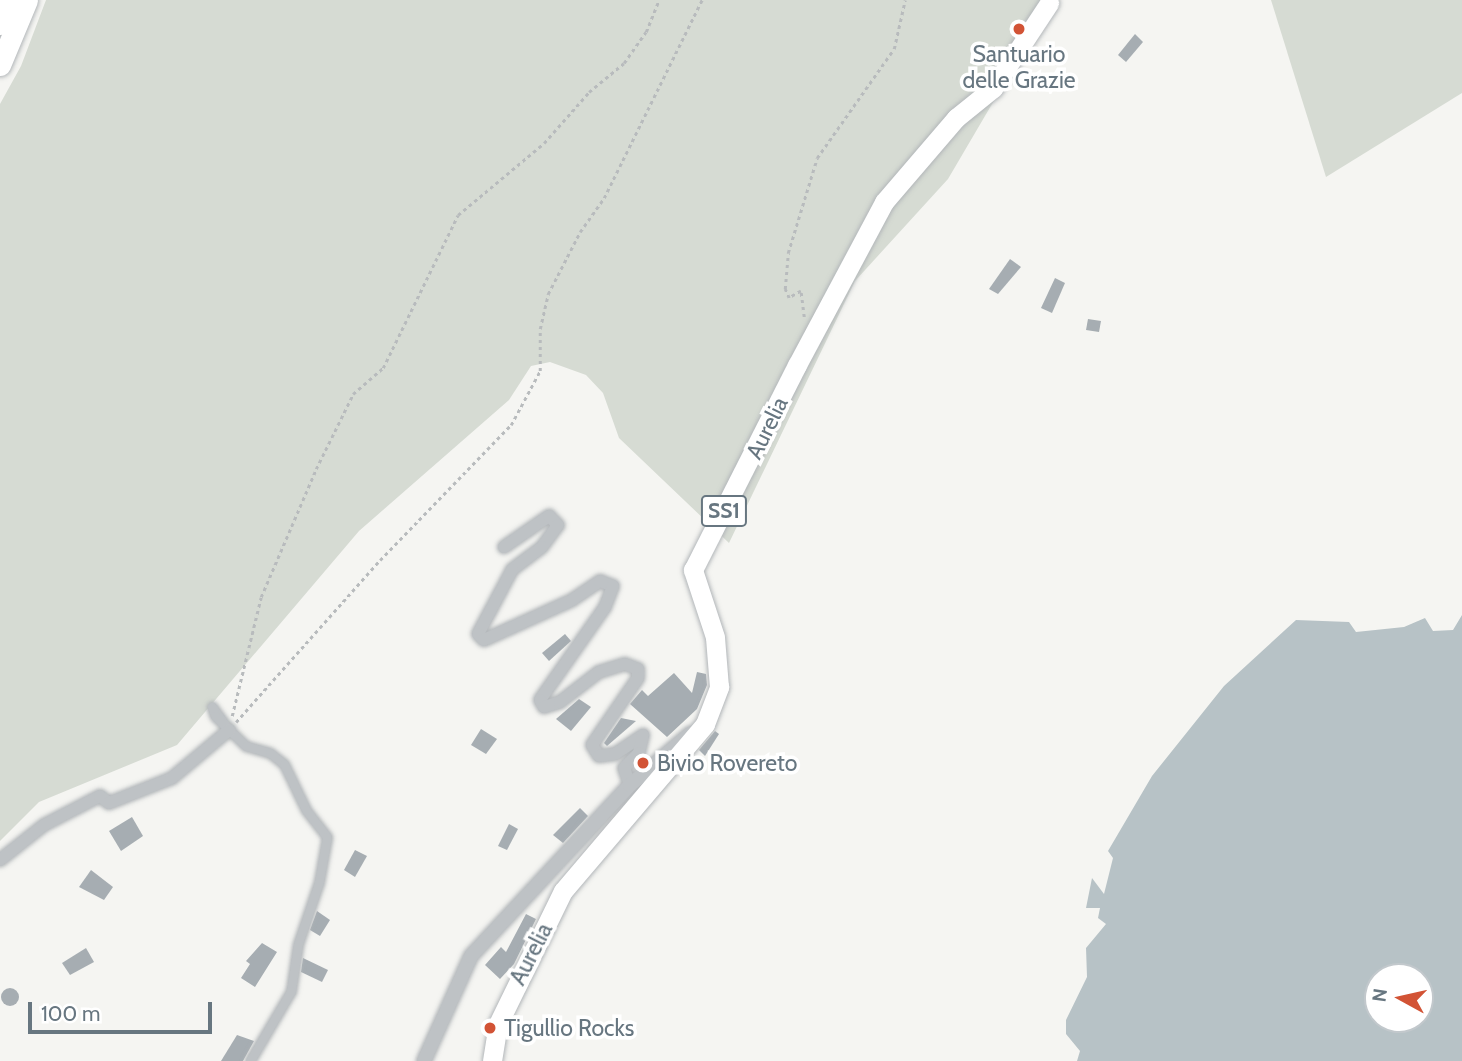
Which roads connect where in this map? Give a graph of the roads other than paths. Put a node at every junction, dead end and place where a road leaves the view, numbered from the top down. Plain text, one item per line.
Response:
1 (10, 0) edge
2 (27, 0) edge
3 (1048, 4) dead end
4 (0, 24) edge
5 (0, 65) edge
6 (504, 547) dead end
7 (705, 724) junction
8 (229, 730) joint
9 (630, 785) junction
10 (0, 860) edge
11 (250, 1061) edge
12 (424, 1061) edge
13 (492, 1061) edge

1 - 4 highway
2 - 5 highway
3 - 7 main road, Aurelia / SS1
6 - 9 street
7 - 9 street
7 - 13 main road, Aurelia / SS1
8 - 10 street
8 - 11 street
9 - 12 street

